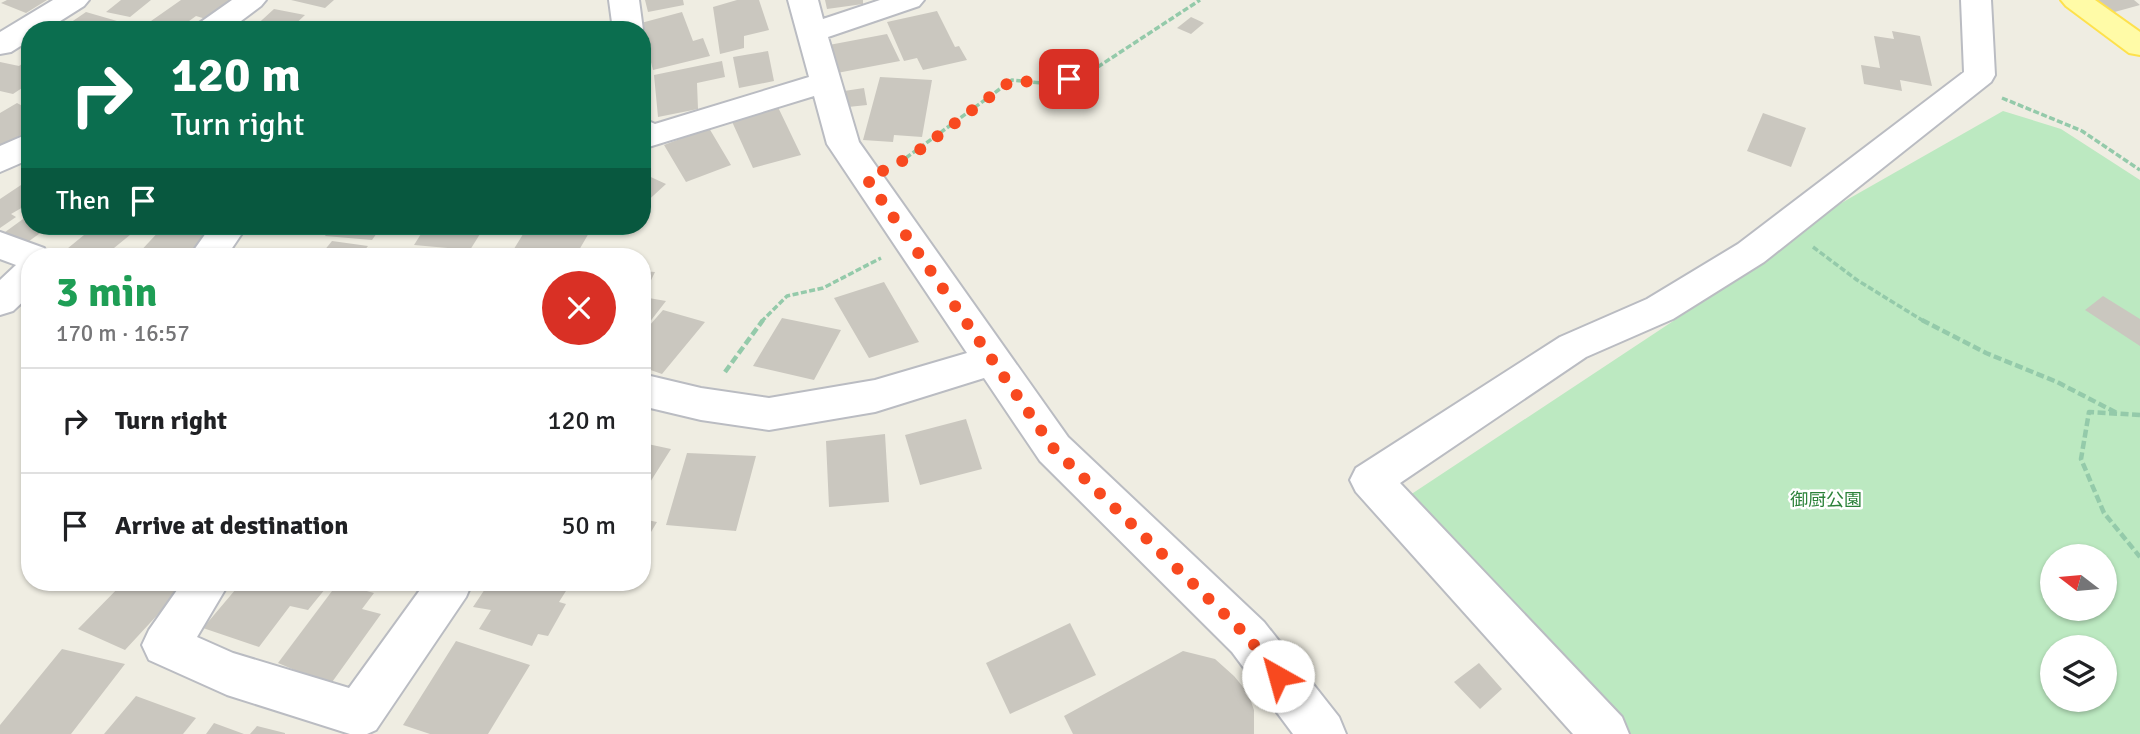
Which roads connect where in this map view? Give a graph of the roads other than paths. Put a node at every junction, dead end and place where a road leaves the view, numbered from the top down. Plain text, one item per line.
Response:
1 (74, 0) edge
2 (251, 0) edge
3 (624, 0) edge
4 (909, 0) edge
5 (1976, 0) edge
6 (2076, 0) edge
7 (808, 16) edge
8 (39, 21) edge
9 (222, 21) edge
10 (627, 21) edge
11 (21, 32) edge
12 (0, 45) edge
13 (2140, 46) edge
14 (825, 82) junction
15 (651, 134) edge
16 (21, 149) edge
17 (0, 161) edge
18 (0, 245) edge
19 (21, 253) edge
20 (21, 282) edge
21 (0, 300) edge
22 (992, 360) junction
23 (651, 392) edge
24 (202, 591) edge
25 (444, 591) edge
26 (1322, 734) edge
27 (1605, 734) edge

1 - 8 street
2 - 9 street
3 - 10 street
4 - 7 street
5 - 27 street
6 - 13 main road
7 - 14 street
11 - 12 street
14 - 15 street
14 - 22 street
16 - 17 street
18 - 19 street
20 - 21 street
22 - 23 street
22 - 26 street
24 - 25 street

